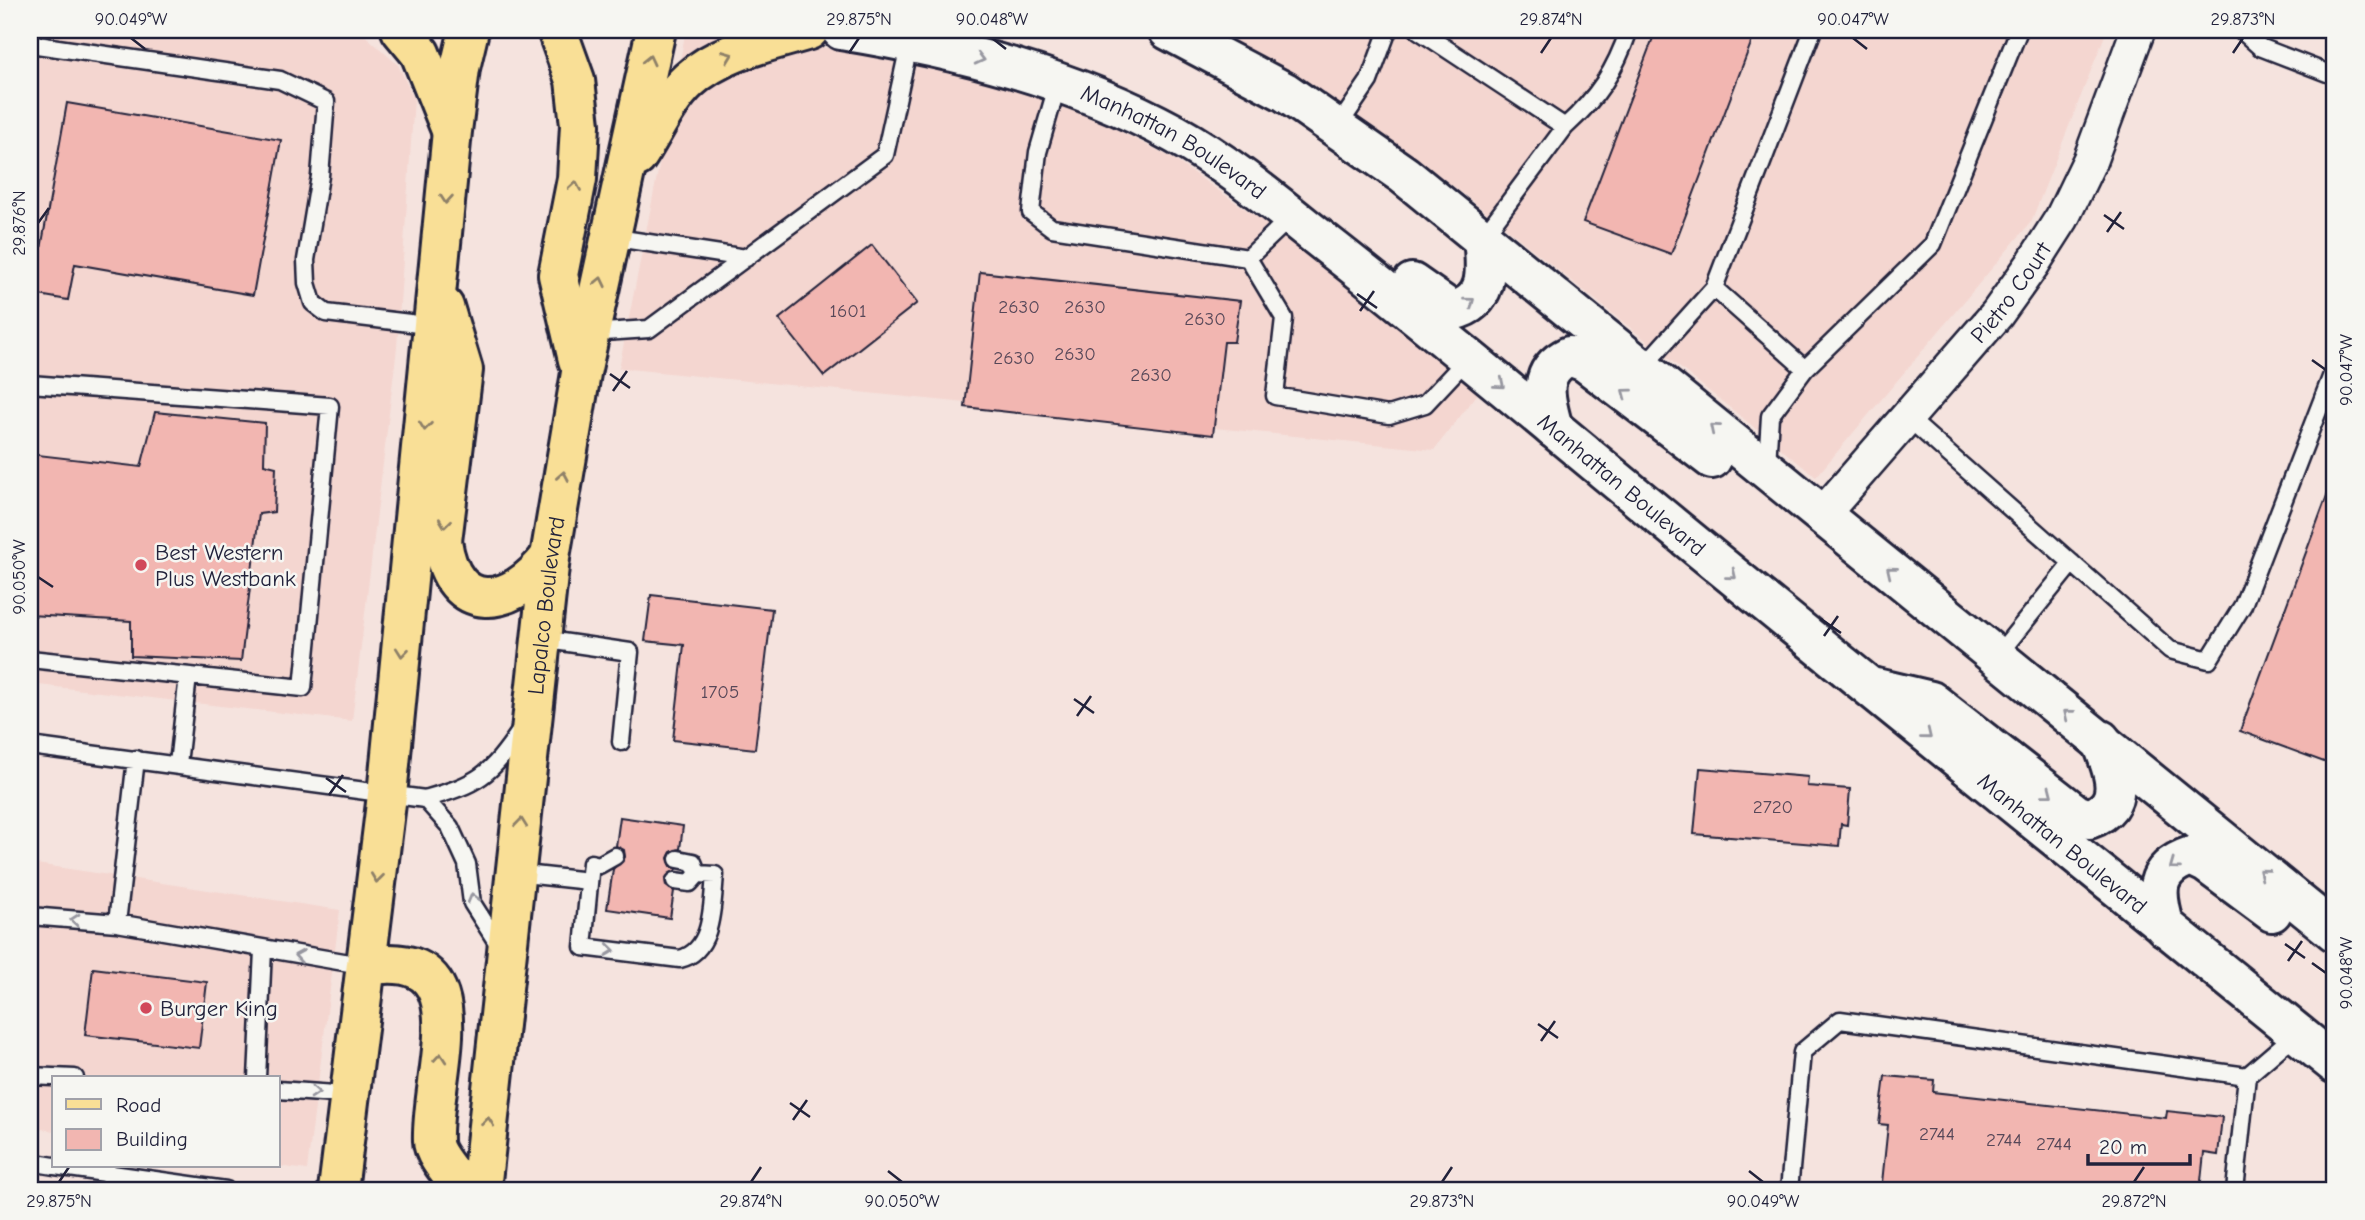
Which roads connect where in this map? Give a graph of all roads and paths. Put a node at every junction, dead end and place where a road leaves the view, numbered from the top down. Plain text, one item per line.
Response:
1 (401, 30) edge
2 (469, 30) edge
3 (557, 30) edge
4 (656, 30) edge
5 (809, 30) edge
6 (841, 30) edge
7 (1168, 30) edge
8 (1388, 30) edge
9 (1418, 30) edge
10 (1629, 30) edge
11 (1814, 30) edge
12 (2019, 30) edge
13 (2138, 30) edge
14 (2241, 30) edge
15 (905, 35) edge
16 (30, 44) edge
17 (2335, 76) edge
18 (1058, 83) junction
19 (1565, 127) junction
20 (1337, 128) junction
21 (452, 131) junction
22 (1231, 169) junction
23 (623, 180) junction
24 (1292, 216) junction
25 (610, 237) junction
26 (1483, 237) junction
27 (746, 258) junction
28 (1248, 258) junction
29 (439, 288) junction
30 (1714, 288) junction
31 (435, 326) junction
32 (589, 333) junction
33 (1468, 358) junction
34 (1642, 368) junction
35 (2335, 368) edge
36 (1805, 369) junction
37 (581, 373) junction
38 (30, 384) edge
39 (1907, 417) junction
40 (1552, 428) junction
41 (1767, 471) junction
42 (1822, 515) junction
43 (550, 557) junction
44 (2072, 563) junction
45 (541, 639) junction
46 (1997, 656) junction
47 (30, 659) edge
48 (188, 676) junction
49 (1867, 686) junction
50 (533, 712) junction
51 (2101, 740) junction
52 (621, 742) dead end
53 (30, 746) edge
54 (136, 759) junction
55 (178, 764) junction
56 (387, 795) junction
57 (425, 799) junction
58 (615, 856) dead end
59 (678, 859) dead end
60 (515, 873) junction
61 (698, 874) junction
62 (589, 881) junction
63 (675, 881) dead end
64 (30, 916) edge
65 (117, 923) junction
66 (2165, 927) junction
67 (2335, 932) edge
68 (2335, 942) edge
69 (263, 950) junction
70 (506, 957) junction
71 (367, 966) junction
72 (2297, 1033) junction
73 (2335, 1064) edge
74 (30, 1076) edge
75 (257, 1076) edge
76 (2247, 1076) junction
77 (52, 1077) edge
78 (280, 1090) edge
79 (351, 1095) junction
80 (30, 1162) edge
81 (52, 1166) edge
82 (69, 1168) edge
83 (226, 1190) edge
84 (338, 1190) edge
85 (463, 1190) edge
86 (481, 1190) edge
87 (1789, 1190) edge
88 (2235, 1190) edge

1 - 21 main road
2 - 21 main road
37 -> 3 main road
23 -> 4 main road, Lapalco Boulevard
23 -> 5 main road
6 - 15 street, Manhattan Boulevard
7 - 20 street
8 - 20 lane
9 - 19 lane
10 - 19 lane
11 - 30 lane
12 - 36 lane
13 - 39 street, Pietro Court
14 - 17 lane
15 -> 18 street, Manhattan Boulevard
15 - 27 lane
16 - 31 lane
18 - 22 street, Manhattan Boulevard
18 - 28 lane
19 - 26 lane
20 - 26 street
21 -> 29 main road
22 - 24 street, Manhattan Boulevard
22 -> 26 street
23 - 25 main road, Lapalco Boulevard
24 - 28 lane
24 - 33 street, Manhattan Boulevard
25 - 27 lane
32 -> 25 main road, Lapalco Boulevard
26 - 34 street
27 - 32 lane
28 - 33 lane
29 - 31 main road
29 -> 43 main road
30 - 34 lane
30 - 36 lane
31 -> 56 main road
32 - 37 main road, Lapalco Boulevard
33 -> 40 street, Manhattan Boulevard
41 -> 34 street
35 - 44 lane
36 - 41 lane
43 -> 37 main road, Lapalco Boulevard
38 - 48 lane
39 - 42 street, Pietro Court
39 - 44 lane
41 -> 40 street
40 -> 49 street, Manhattan Boulevard
41 - 42 street
46 -> 42 street
43 - 45 main road, Lapalco Boulevard
44 - 46 lane
45 - 50 main road, Lapalco Boulevard
45 - 52 lane
51 -> 46 street
47 - 48 lane
48 - 55 lane
49 -> 51 street
49 -> 66 street, Manhattan Boulevard
50 - 57 lane
60 -> 50 main road, Lapalco Boulevard
67 -> 51 street
53 - 54 lane
54 - 55 lane
54 - 65 lane
55 - 56 lane
56 - 57 lane
56 -> 71 main road
70 -> 57 lane
58 - 62 lane
59 - 61 lane
60 - 62 lane
60 - 70 main road, Lapalco Boulevard
62 -> 61 lane
61 - 63 lane
65 -> 64 lane
65 - 69 lane
68 -> 66 street
66 - 72 street, Manhattan Boulevard
71 -> 69 lane
69 - 75 lane
86 -> 70 main road, Lapalco Boulevard
71 - 79 main road
85 -> 71 main road
72 - 73 street, Manhattan Boulevard
72 - 76 lane
74 - 77 lane
76 - 87 lane
76 - 88 lane
78 -> 79 lane
79 - 84 main road
80 - 81 lane
82 - 83 lane

